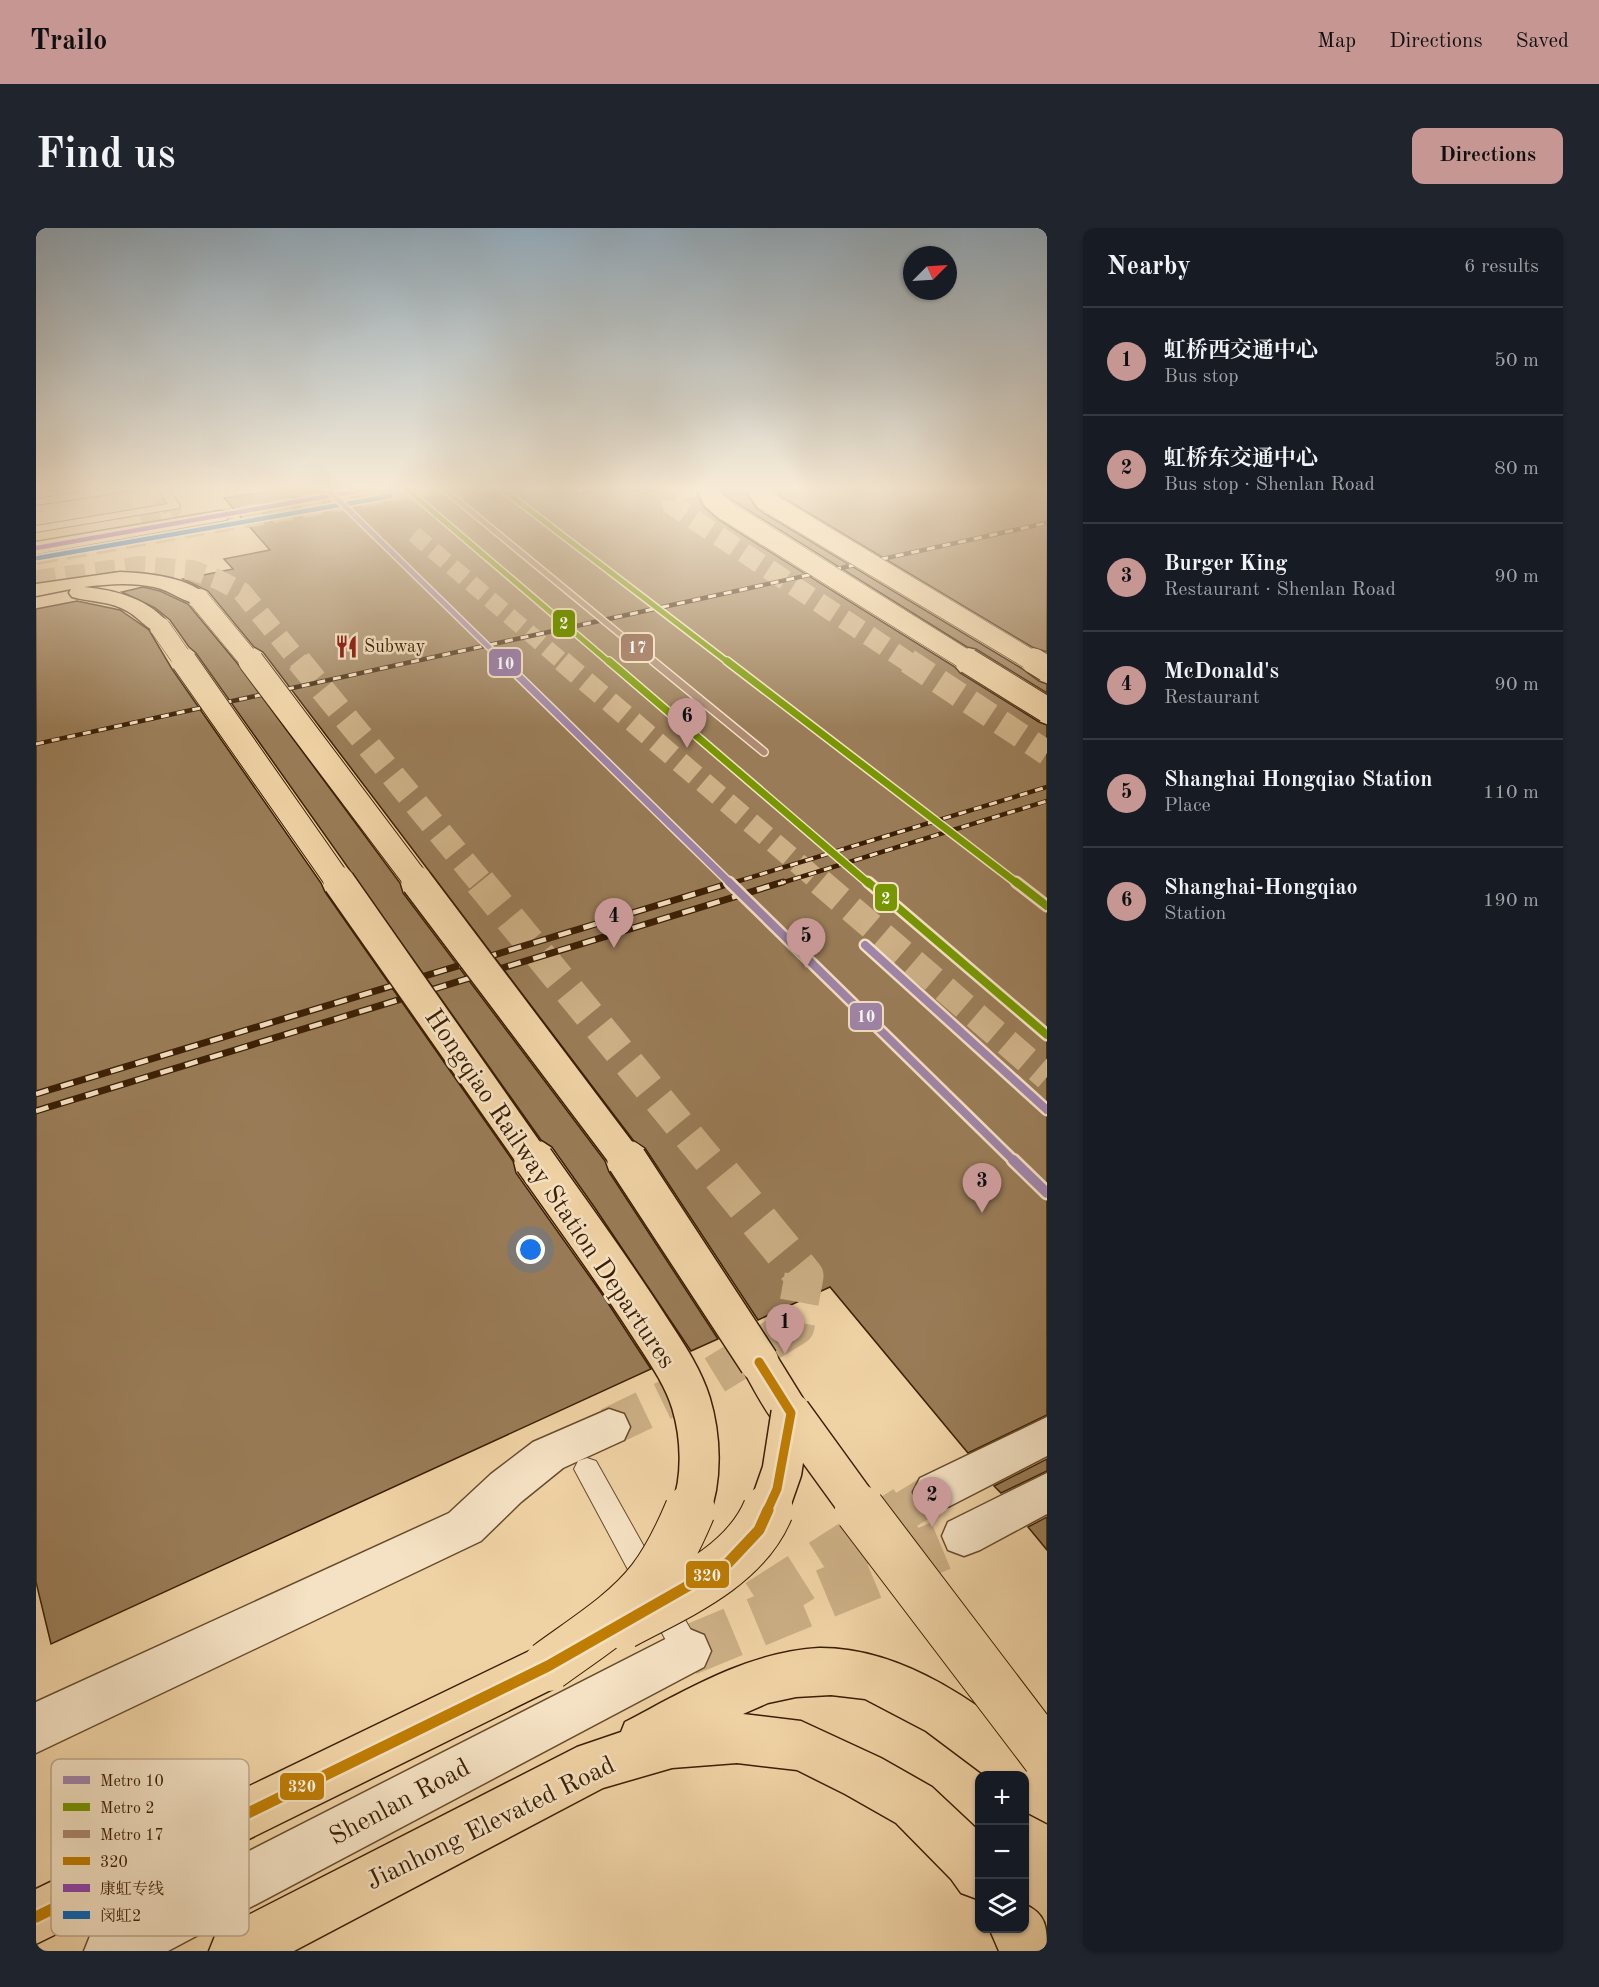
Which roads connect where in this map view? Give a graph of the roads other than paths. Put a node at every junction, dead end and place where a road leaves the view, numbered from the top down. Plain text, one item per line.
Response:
1 (816, 566) edge
2 (875, 566) edge
3 (36, 590) edge
4 (36, 596) edge
5 (1047, 669) edge
6 (1047, 710) edge
7 (792, 1413) junction
8 (609, 1427) tunnel mouth
9 (1047, 1435) edge
10 (587, 1469) dead end
11 (935, 1492) tunnel mouth
12 (1047, 1492) edge
13 (964, 1536) tunnel mouth
14 (687, 1650) joint
15 (548, 1666) junction
16 (36, 1728) edge
17 (1047, 1756) edge
18 (595, 1765) junction
19 (1047, 1797) edge
20 (249, 1813) edge
21 (975, 1867) edge
22 (249, 1879) edge
23 (51, 1910) edge
24 (36, 1917) edge
25 (1019, 1933) edge
26 (141, 1936) edge
27 (112, 1951) edge
28 (237, 1951) edge
29 (1032, 1951) edge

1 - 6 highway, bridge
2 - 5 highway, bridge
3 - 7 highway, bridge
4 - 15 highway, Hongqiao Railway Station Departures, bridge
7 - 15 highway, bridge
7 - 17 highway, bridge
8 - 16 street
9 - 11 street
10 - 14 lane
12 - 13 street
14 - 22 street, Shenlan Road
15 - 20 highway, Hongqiao Railway Station Departures
18 - 19 highway
18 - 21 highway, Jianhong Elevated Road
18 - 28 highway, Jianhong Elevated Road
23 - 24 highway, Hongqiao Railway Station Departures
25 - 29 highway
26 - 27 street, Shenlan Road

